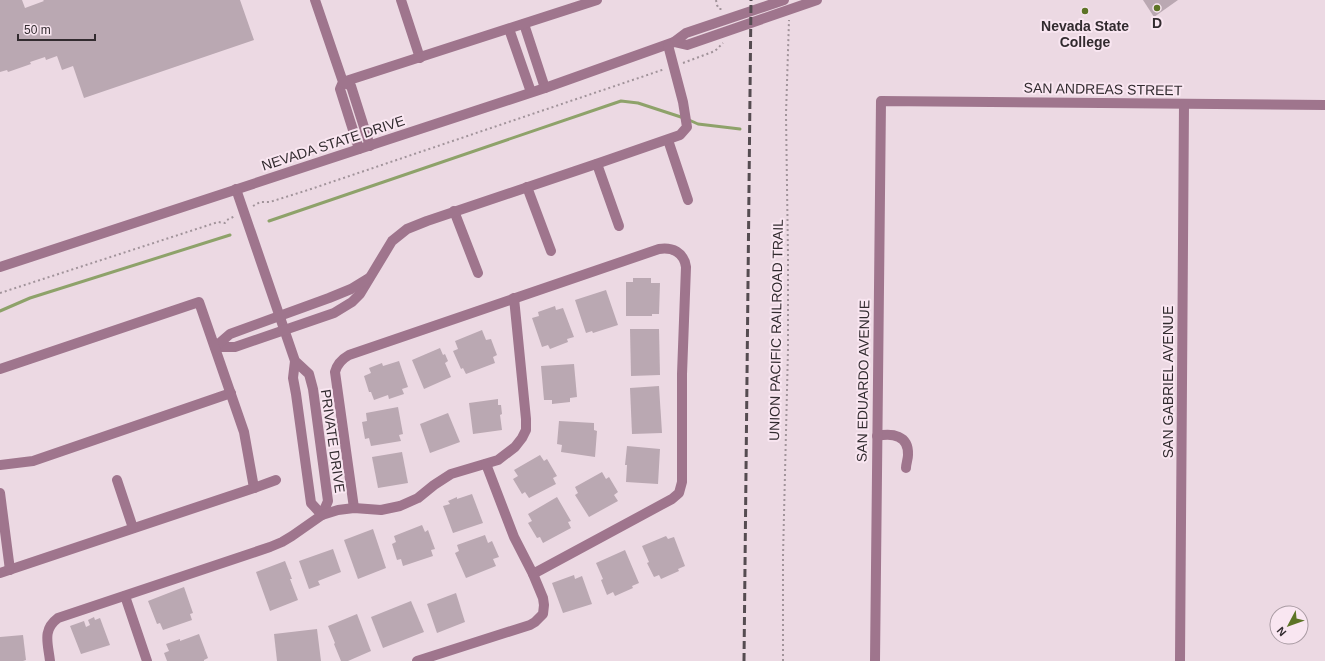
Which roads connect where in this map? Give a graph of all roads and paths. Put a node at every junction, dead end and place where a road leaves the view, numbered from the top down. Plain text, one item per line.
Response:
1 (315, 0) edge
2 (400, 0) edge
3 (563, 0) edge
4 (597, 0) edge
5 (716, 0) edge
6 (784, 0) edge
7 (817, 0) edge
8 (731, 7) dead end
9 (563, 11) junction
10 (786, 11) junction
11 (524, 24) junction
12 (509, 28) junction
13 (529, 41) junction
14 (724, 42) dead end
15 (671, 44) junction
16 (515, 46) junction
17 (420, 58) junction
18 (674, 66) junction
19 (343, 82) junction
20 (545, 88) junction
21 (531, 92) junction
22 (881, 101) joint
23 (1184, 104) junction
24 (1325, 105) edge
25 (668, 140) junction
26 (370, 146) junction
27 (359, 149) junction
28 (597, 164) junction
29 (526, 188) junction
30 (236, 190) junction
31 (688, 200) dead end
32 (260, 202) dead end
33 (454, 212) junction
34 (227, 220) dead end
35 (620, 226) dead end
36 (551, 251) dead end
37 (0, 267) edge
38 (478, 273) dead end
39 (371, 277) junction
40 (0, 293) edge
41 (514, 298) junction
42 (279, 316) junction
43 (284, 330) junction
44 (239, 331) junction
45 (243, 344) junction
46 (215, 347) junction
47 (295, 361) junction
48 (0, 369) edge
49 (231, 393) junction
50 (877, 436) junction
51 (486, 464) junction
52 (0, 465) edge
53 (906, 468) dead end
54 (117, 480) dead end
55 (276, 480) dead end
56 (254, 488) junction
57 (0, 493) edge
58 (354, 508) junction
59 (322, 515) junction
60 (133, 528) junction
61 (5, 571) edge
62 (534, 574) junction
63 (125, 596) junction
64 (50, 661) edge
65 (147, 661) edge
66 (417, 661) edge
67 (783, 661) edge
68 (875, 661) edge
69 (1180, 661) edge

1 - 19 street
2 - 17 street
3 - 9 street
4 - 9 street
5 - 8 path
6 - 15 street, NEVADA STATE DRIVE
7 - 10 street, NEVADA STATE DRIVE
9 - 11 street
10 - 15 street, NEVADA STATE DRIVE
10 - 67 path, UNION PACIFIC RAILROAD TRAIL
11 - 12 street
11 - 13 street
12 - 16 street
12 - 17 street
13 - 16 street
13 - 20 street
14 - 18 path
15 - 18 street
15 - 20 street, NEVADA STATE DRIVE
16 - 21 street
17 - 19 street
18 - 25 street
18 - 32 path
19 - 26 street
19 - 27 street
20 - 21 street, NEVADA STATE DRIVE
21 - 26 street, NEVADA STATE DRIVE
22 - 23 street, SAN ANDREAS STREET
22 - 50 street, SAN EDUARDO AVENUE
23 - 24 street, SAN ANDREAS STREET
23 - 69 street, SAN GABRIEL AVENUE
25 - 28 street
25 - 31 street
26 - 27 street, NEVADA STATE DRIVE
27 - 30 street, NEVADA STATE DRIVE
28 - 29 street
28 - 35 street
29 - 33 street
29 - 36 street
30 - 37 street, NEVADA STATE DRIVE
30 - 42 street, PRIVATE DRIVE
33 - 38 street
33 - 39 street
34 - 40 path
39 - 42 street
39 - 43 street
41 - 51 street
41 - 58 street
41 - 62 street
42 - 43 street, PRIVATE DRIVE
42 - 44 street
43 - 45 street
43 - 47 street, PRIVATE DRIVE
44 - 45 street
44 - 46 street
45 - 46 street
46 - 48 street
46 - 49 street
47 - 59 street, PRIVATE DRIVE
47 - 59 street, PRIVATE DRIVE
49 - 52 street
49 - 56 street
50 - 53 street
50 - 68 street, SAN EDUARDO AVENUE
51 - 58 street
51 - 62 street
54 - 60 street
55 - 56 street
56 - 60 street
57 - 61 street
58 - 59 street
59 - 63 street
60 - 61 street
62 - 66 street
63 - 64 street
63 - 65 street

